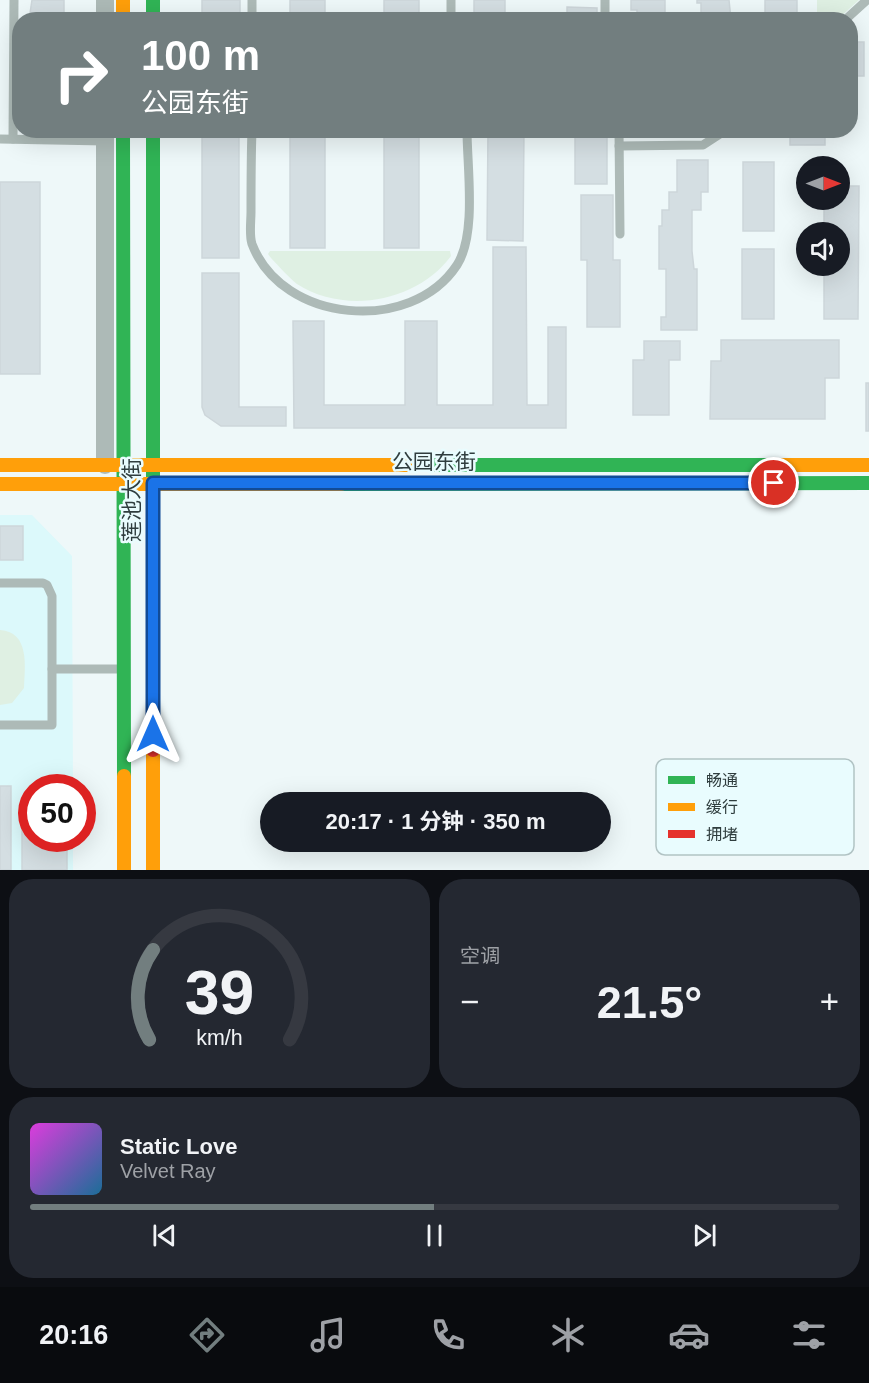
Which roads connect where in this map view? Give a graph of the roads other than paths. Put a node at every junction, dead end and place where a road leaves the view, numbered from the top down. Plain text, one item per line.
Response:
1 (867, 0) edge
2 (854, 12) edge
3 (44, 138) edge
4 (105, 138) edge
5 (123, 138) edge
6 (153, 138) edge
7 (252, 138) edge
8 (467, 138) edge
9 (619, 138) edge
10 (714, 138) edge
11 (0, 139) edge
12 (13, 139) joint
13 (619, 146) junction
14 (620, 234) dead end
15 (0, 465) edge
16 (105, 465) junction
17 (123, 465) junction
18 (153, 465) junction
19 (869, 465) edge
20 (123, 483) junction
21 (153, 483) junction
22 (869, 483) edge
23 (0, 484) edge
24 (0, 584) edge
25 (52, 669) junction
26 (123, 669) junction
27 (0, 725) edge
28 (124, 870) edge
29 (153, 870) edge

1 - 2 lane
3 - 12 lane
4 - 16 street
5 - 17 street, 莲池大街
6 - 18 street, 莲池大街
7 - 8 lane
9 - 13 lane
10 - 13 lane
11 - 12 lane
13 - 14 lane
15 - 16 street, 公园东街
16 - 17 street, 公园东街
17 - 18 street, 公园东街
17 - 20 street, 莲池大街
18 - 19 street, 公园东街
18 - 21 street, 莲池大街
20 - 21 street, 公园东街
20 - 23 street, 公园东街
20 - 26 street, 莲池大街
21 - 22 street, 公园东街
21 - 29 street, 莲池大街
24 - 25 lane
25 - 26 lane
25 - 27 lane
26 - 28 street, 莲池大街

